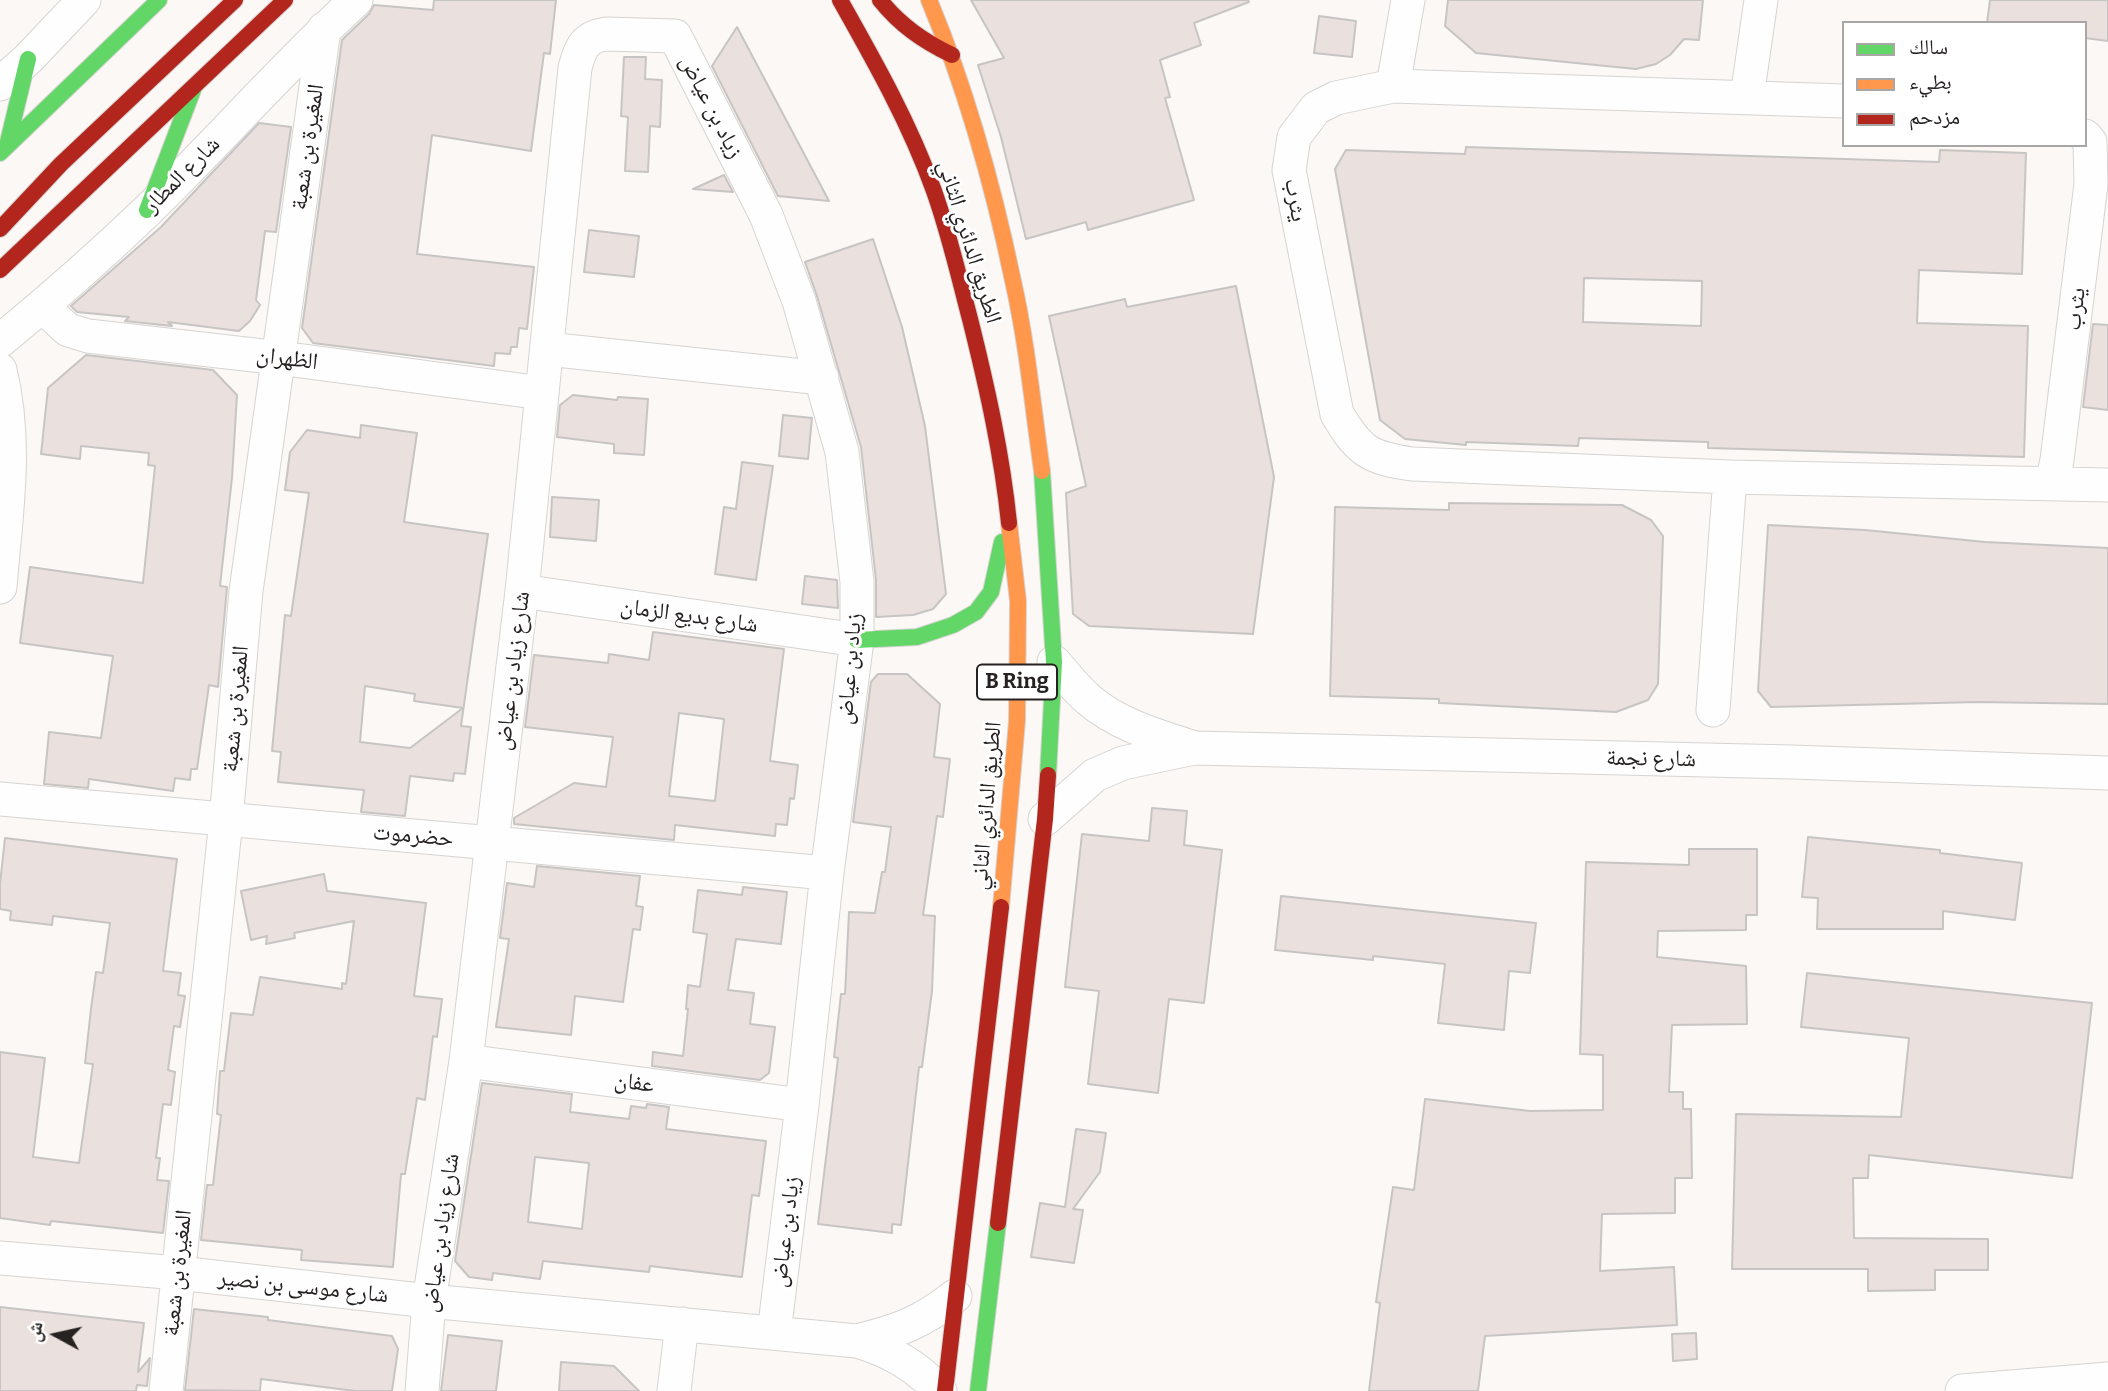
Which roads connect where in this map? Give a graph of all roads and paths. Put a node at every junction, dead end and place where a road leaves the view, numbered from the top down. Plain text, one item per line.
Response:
1 (85, 0) edge
2 (159, 0) edge
3 (235, 0) edge
4 (285, 0) edge
5 (356, 0) edge
6 (840, 0) edge
7 (880, 0) edge
8 (929, 0) edge
9 (1408, 0) edge
10 (1761, 0) edge
11 (324, 29) junction
12 (675, 36) joint
13 (952, 55) junction
14 (28, 59) junction
15 (196, 82) junction
16 (0, 84) edge
17 (1393, 86) junction
18 (1747, 97) junction
19 (1842, 101) edge
20 (2087, 138) edge
21 (4, 150) edge
22 (147, 210) junction
23 (0, 229) edge
24 (0, 270) edge
25 (42, 306) junction
26 (0, 341) edge
27 (547, 349) junction
28 (280, 358) junction
29 (0, 370) edge
30 (822, 377) junction
31 (542, 393) junction
32 (5, 417) edge
33 (1730, 477) junction
34 (2052, 482) junction
35 (1005, 484) junction
36 (2108, 485) edge
37 (0, 587) edge
38 (522, 591) junction
39 (856, 640) junction
40 (1054, 662) junction
41 (1713, 710) dead end
42 (1194, 748) junction
43 (2108, 773) edge
44 (0, 799) edge
45 (1045, 818) junction
46 (226, 820) junction
47 (491, 843) junction
48 (827, 873) junction
49 (466, 1061) junction
50 (802, 1105) junction
51 (0, 1258) edge
52 (178, 1273) junction
53 (955, 1296) junction
54 (429, 1301) junction
55 (682, 1324) junction
56 (774, 1333) junction
57 (857, 1341) junction
58 (2108, 1379) edge
59 (981, 1389) edge
60 (166, 1391) edge
61 (422, 1391) edge
62 (674, 1391) edge
63 (943, 1391) edge
64 (1962, 1391) edge

1 - 14 street
2 - 21 main road
3 - 23 main road
4 - 15 main road
5 - 11 street, شارع المطار
6 - 35 main road, الطريق الدائري الثاني / B Ring
7 - 13 main road
8 - 13 main road, الطريق الدائري الثاني / B Ring
9 - 17 street
10 - 18 street
11 - 22 street, شارع المطار
11 - 28 street, المغيرة بن شعبة
12 - 27 street, شارع زياد بن عياض
12 - 30 street, زياد بن عياض
13 - 40 main road, الطريق الدائري الثاني / B Ring
14 - 16 street
14 - 21 main road
15 - 22 main road
15 - 24 main road
17 - 18 street, يثرب
17 - 33 street, يثرب
18 - 19 street, يثرب
20 - 34 street, يثرب
22 - 25 street, شارع المطار
25 - 26 street, شارع المطار
25 - 28 street, الظهران
27 - 30 street
27 - 31 street, شارع زياد بن عياض
28 - 31 street, الظهران
28 - 46 street, المغيرة بن شعبة
29 - 32 street
30 - 39 street, زياد بن عياض
31 - 38 street, شارع زياد بن عياض
32 - 37 street
33 - 34 street, يثرب
33 - 41 street
34 - 36 street, يثرب
35 - 39 main road
35 - 53 main road, الطريق الدائري الثاني / B Ring
38 - 39 street, شارع بديع الزمان
38 - 47 street, شارع زياد بن عياض
39 - 48 street, زياد بن عياض
40 - 42 street, شارع نجمة
40 - 45 main road, الطريق الدائري الثاني / B Ring
42 - 43 street, شارع نجمة
42 - 45 street, شارع نجمة
44 - 46 street, حضرموت
45 - 59 main road, الطريق الدائري الثاني / B Ring
46 - 47 street, حضرموت
46 - 52 street, المغيرة بن شعبة
47 - 48 street, حضرموت
47 - 49 street, شارع زياد بن عياض
48 - 50 street, زياد بن عياض
49 - 50 street, عفان
49 - 54 street, شارع زياد بن عياض
50 - 56 street, زياد بن عياض
51 - 52 street, شارع موسى بن نصير
52 - 54 street, شارع موسى بن نصير
52 - 60 street, المغيرة بن شعبة
53 - 57 street, شارع موسى بن نصير
53 - 63 main road, الطريق الدائري الثاني / B Ring
54 - 55 street, شارع موسى بن نصير
54 - 61 street, شارع زياد بن عياض
55 - 56 street, شارع موسى بن نصير
55 - 62 street
56 - 57 street, شارع موسى بن نصير
57 - 63 street, شارع موسى بن نصير
58 - 64 street

